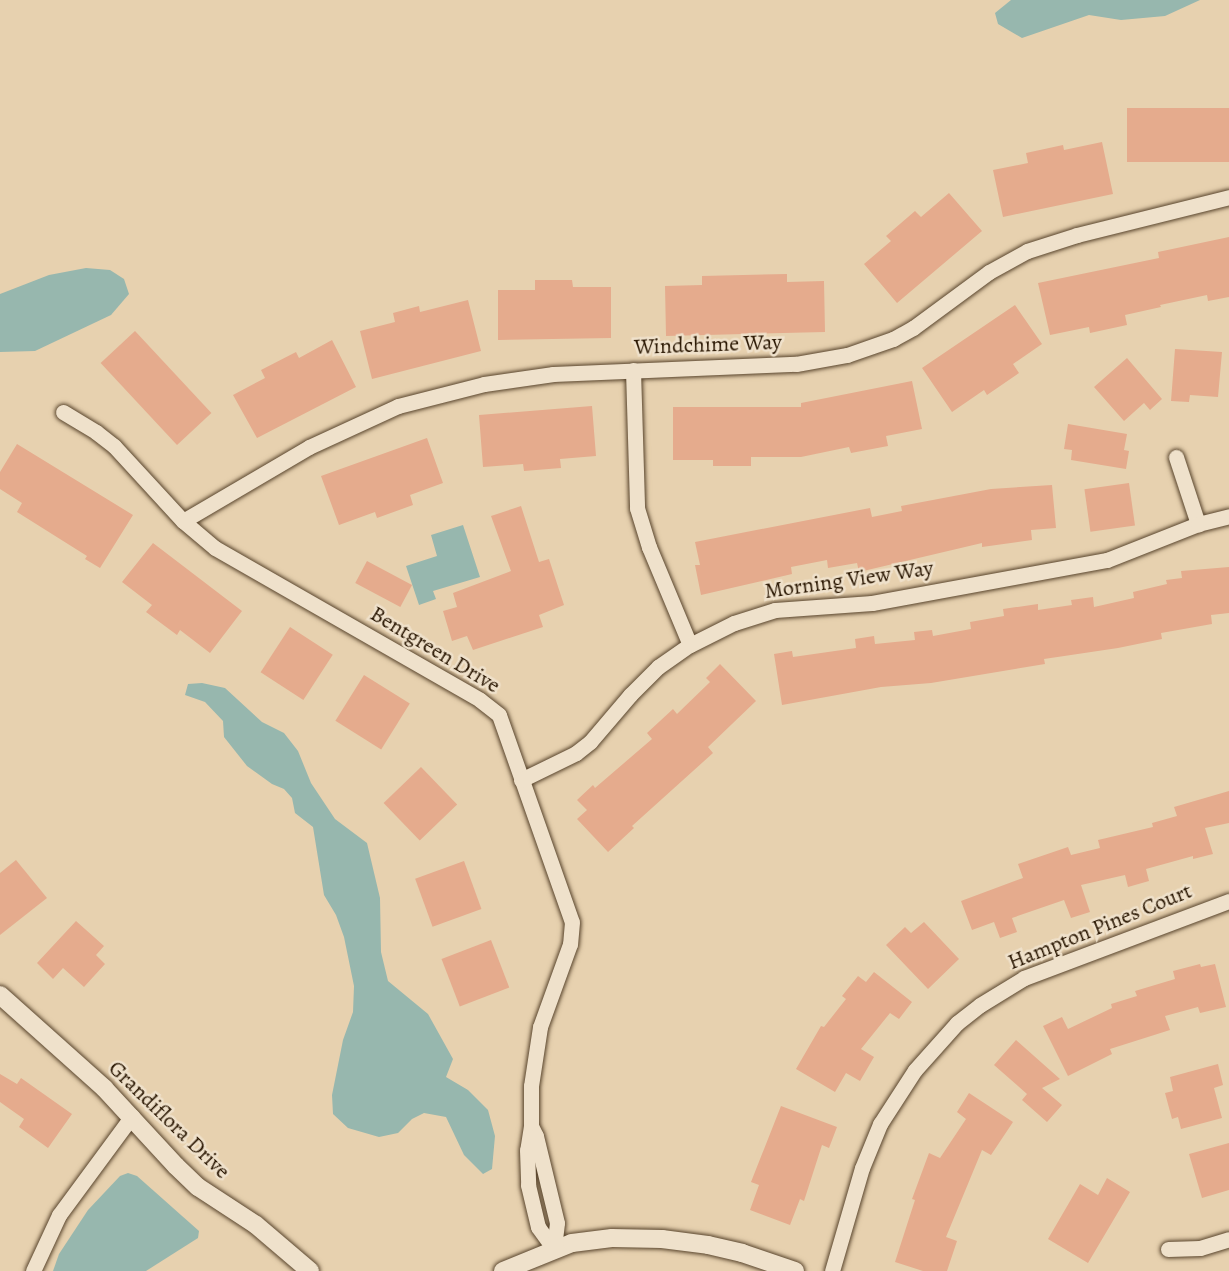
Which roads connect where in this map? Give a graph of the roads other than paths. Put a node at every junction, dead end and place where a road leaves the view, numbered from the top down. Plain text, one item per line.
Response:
1 (1229, 196) edge
2 (633, 370) junction
3 (63, 412) dead end
4 (1176, 457) dead end
5 (1229, 516) edge
6 (183, 521) junction
7 (1198, 524) junction
8 (690, 645) junction
9 (520, 780) junction
10 (1229, 902) edge
11 (0, 995) edge
12 (132, 1116) junction
13 (1229, 1239) edge
14 (554, 1249) junction
15 (1168, 1249) dead end
16 (33, 1271) edge
17 (310, 1271) edge
18 (503, 1271) edge
19 (795, 1271) edge
20 (832, 1271) edge

1 - 2 street, Windchime Way
2 - 6 street, Windchime Way
2 - 8 street
3 - 6 street, Bentgreen Drive
4 - 7 street
5 - 7 street, Morning View Way
6 - 9 street, Bentgreen Drive
7 - 8 street, Morning View Way
8 - 9 street, Morning View Way
9 - 14 street, Bentgreen Drive
10 - 20 street, Hampton Pines Court
11 - 12 street, Grandiflora Drive
12 - 16 street
12 - 17 street, Grandiflora Drive
13 - 15 street
14 - 18 street
14 - 19 street

